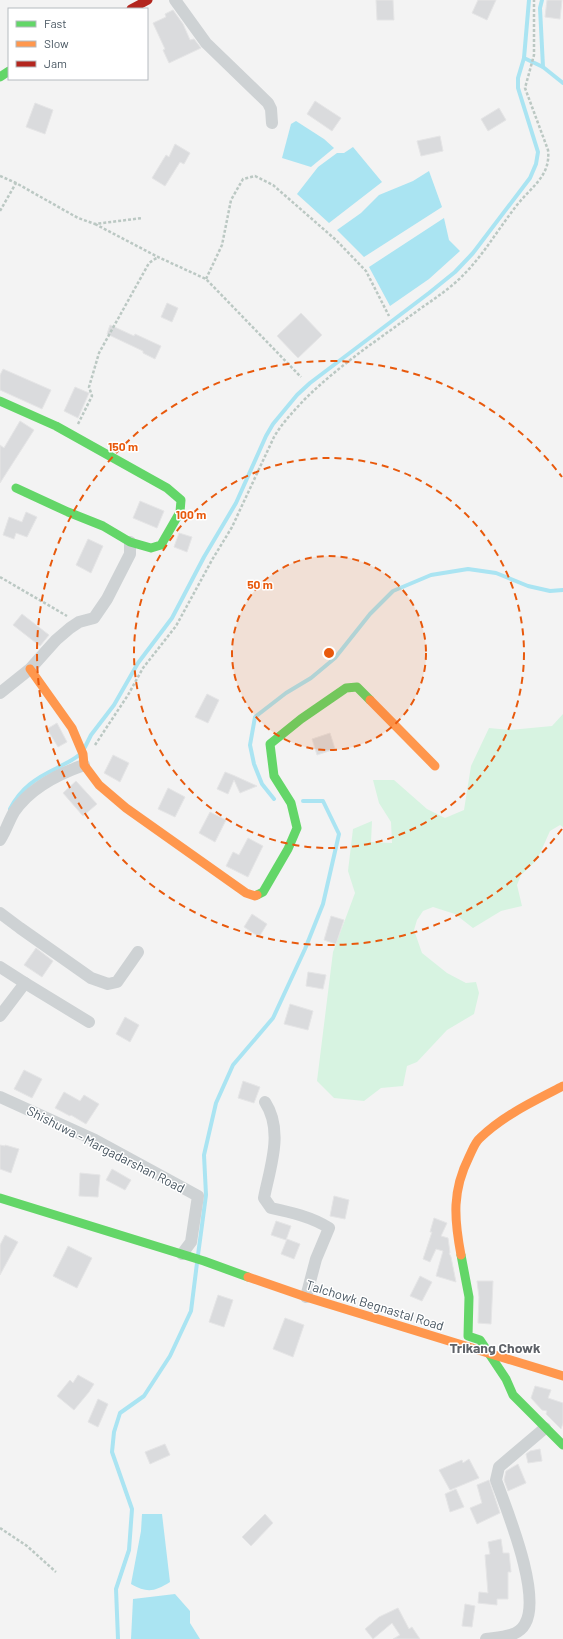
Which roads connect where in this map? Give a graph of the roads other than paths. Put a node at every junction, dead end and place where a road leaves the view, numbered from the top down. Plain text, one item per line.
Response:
1 (148, 0) edge
2 (175, 0) edge
3 (133, 8) edge
4 (272, 123) dead end
5 (0, 401) edge
6 (16, 488) dead end
7 (130, 542) junction
8 (30, 669) junction
9 (0, 693) edge
10 (84, 761) junction
11 (435, 766) dead end
12 (0, 840) edge
13 (0, 912) edge
14 (138, 952) dead end
15 (0, 967) edge
16 (25, 983) junction
17 (0, 1016) edge
18 (89, 1022) dead end
19 (563, 1086) edge
20 (0, 1097) edge
21 (265, 1102) dead end
22 (0, 1198) edge
23 (182, 1254) junction
24 (306, 1297) junction
25 (490, 1354) junction
26 (563, 1376) edge
27 (545, 1428) junction
28 (563, 1445) edge
29 (486, 1639) edge

1 - 3 street
2 - 4 street
5 - 7 street
6 - 7 street
7 - 8 street
8 - 9 street
8 - 10 street
10 - 11 street
10 - 12 street
13 - 14 street
15 - 16 street
16 - 17 street
16 - 18 street
19 - 25 street
20 - 23 street, Shishuwa - Margadarshan Road
21 - 24 street
22 - 23 street
23 - 24 street, Talchowk Begnastal Road
24 - 25 street, Talchowk Begnastal Road
25 - 26 street, Talchowk Begnastal Road
25 - 27 street
27 - 28 street
27 - 29 street

